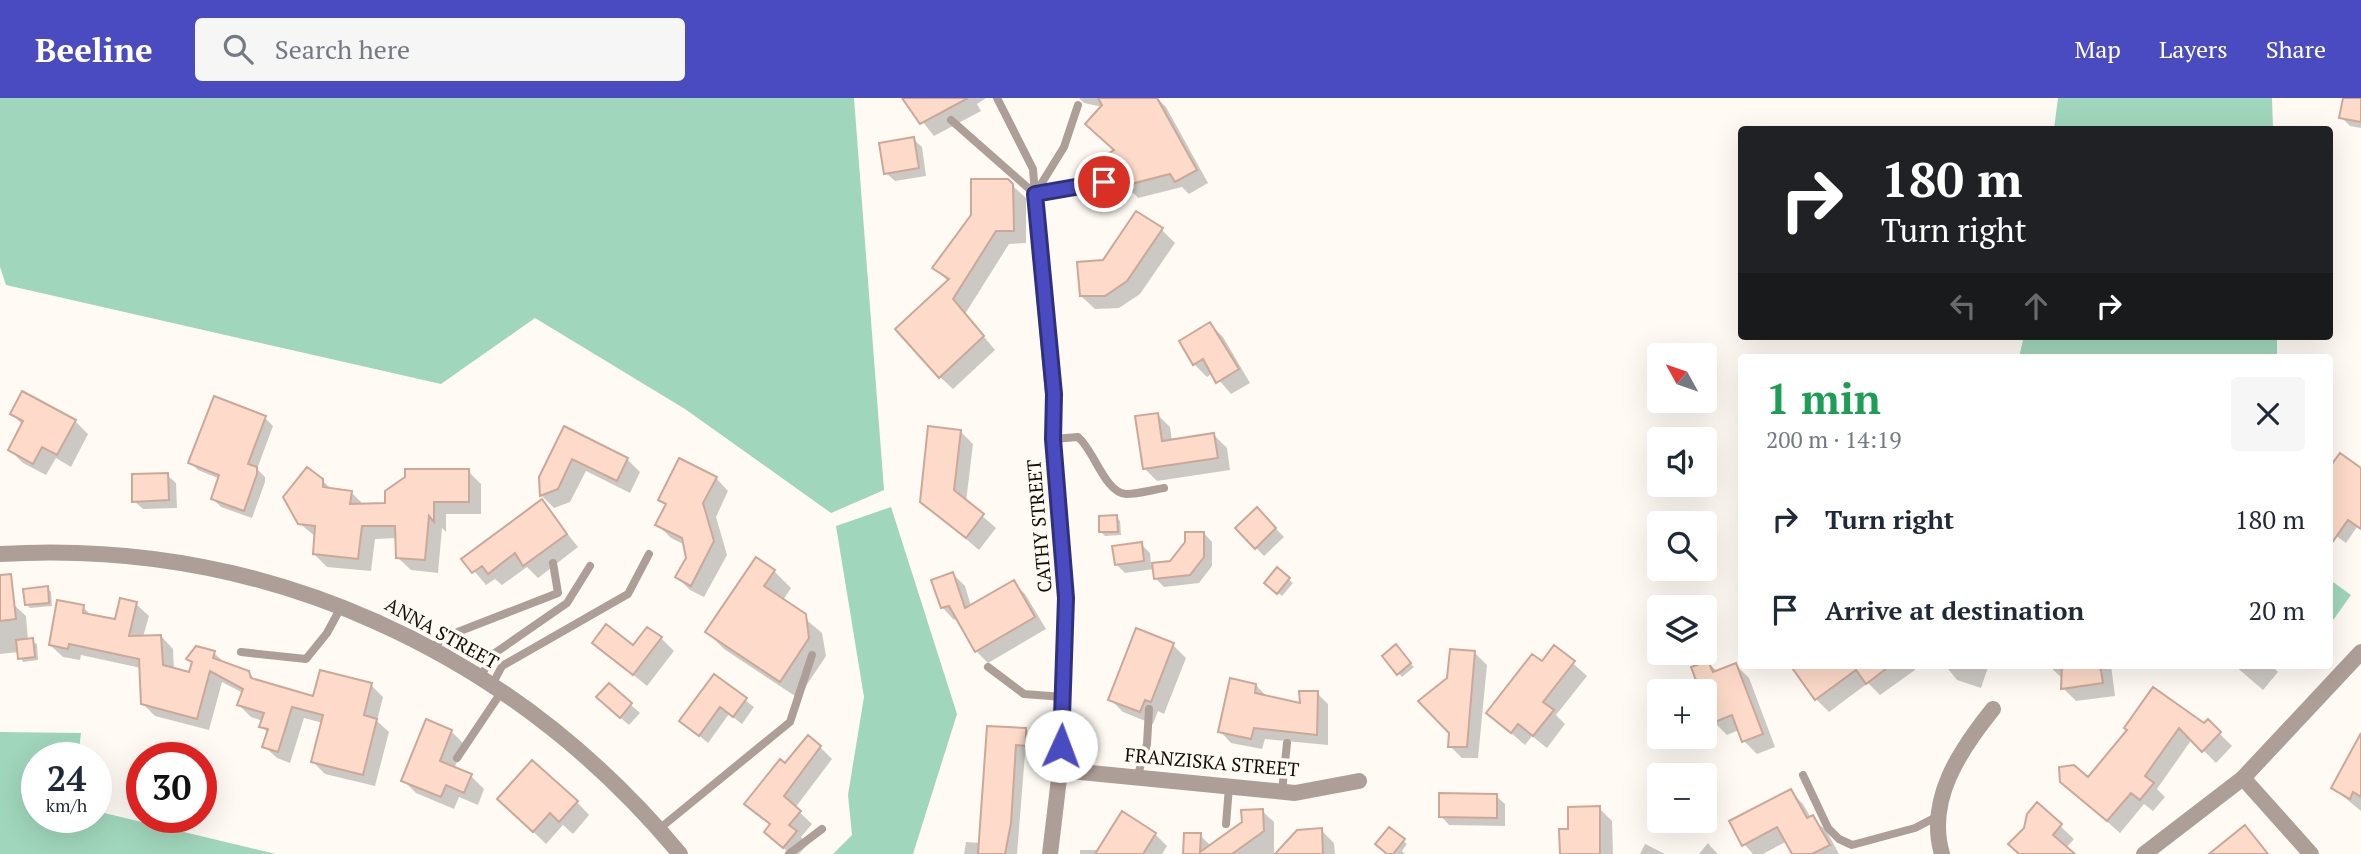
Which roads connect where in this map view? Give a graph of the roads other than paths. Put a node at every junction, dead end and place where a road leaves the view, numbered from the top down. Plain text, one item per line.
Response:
1 (997, 98) edge
2 (1079, 105) dead end
3 (951, 120) dead end
4 (1104, 182) dead end
5 (1035, 194) junction
6 (1053, 439) junction
7 (1164, 488) dead end
8 (0, 554) edge
9 (649, 554) dead end
10 (553, 564) dead end
11 (590, 566) dead end
12 (342, 606) junction
13 (430, 648) junction
14 (241, 652) dead end
15 (2361, 652) edge
16 (812, 655) dead end
17 (988, 667) dead end
18 (492, 684) junction
19 (1063, 697) junction
20 (1149, 709) dead end
21 (1993, 709) dead end
22 (1287, 743) dead end
23 (457, 758) dead end
24 (1060, 771) junction
25 (1803, 775) dead end
26 (1137, 778) junction
27 (2242, 778) junction
28 (1359, 781) dead end
29 (1229, 787) junction
30 (1282, 792) junction
31 (1938, 816) junction
32 (1226, 824) dead end
33 (659, 829) junction
34 (822, 829) dead end
35 (680, 854) edge
36 (789, 854) edge
37 (1050, 854) edge
38 (1942, 854) edge
39 (2144, 854) edge
40 (2311, 854) edge

1 - 5 lane
2 - 5 lane
3 - 5 lane
4 - 5 lane
5 - 6 street, CATHY STREET
6 - 7 lane
6 - 19 street, CATHY STREET
8 - 12 street, ANNA STREET
9 - 18 lane
10 - 13 lane
11 - 18 lane
12 - 13 street, ANNA STREET
12 - 14 lane
13 - 18 street, ANNA STREET
15 - 27 street
16 - 33 lane
17 - 19 lane
18 - 23 lane
18 - 33 street, ANNA STREET
19 - 24 street, CATHY STREET
20 - 26 lane
21 - 31 street
22 - 30 lane
24 - 26 street, FRANZISKA STREET
24 - 37 street, CATHY STREET
25 - 31 lane
26 - 29 street, FRANZISKA STREET
27 - 39 street
27 - 40 street
28 - 30 street, FRANZISKA STREET
29 - 30 street, FRANZISKA STREET
29 - 32 lane
31 - 38 street
33 - 35 street, ANNA STREET
34 - 36 lane

